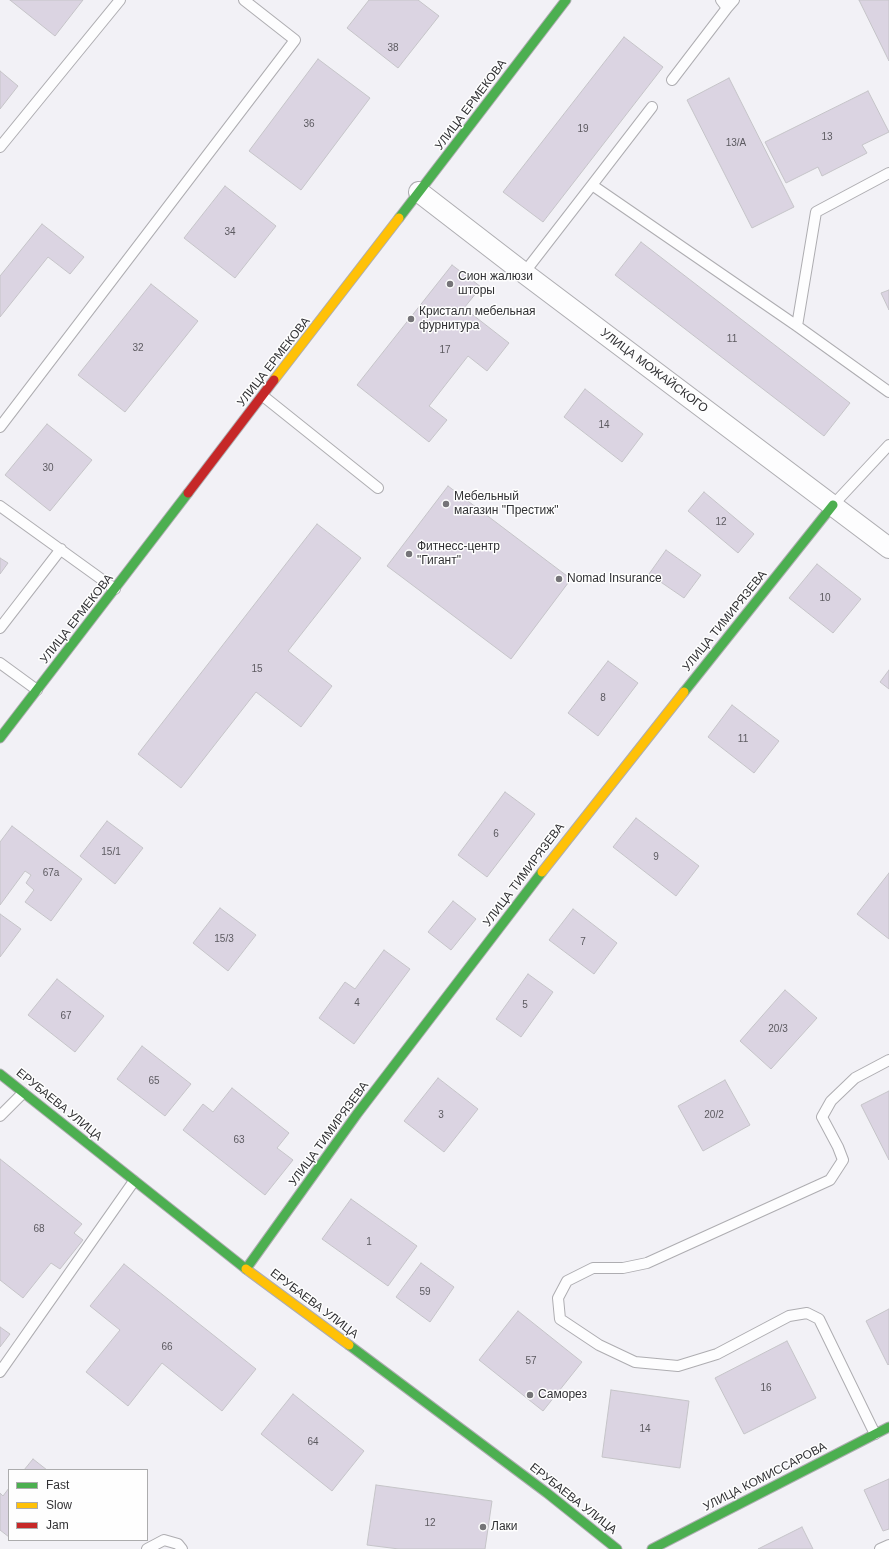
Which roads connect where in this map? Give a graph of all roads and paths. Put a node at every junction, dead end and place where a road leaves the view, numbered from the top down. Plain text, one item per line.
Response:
1 (120, 0) edge
2 (244, 0) edge
3 (566, 0) edge
4 (727, 3) edge
5 (672, 80) dead end
6 (652, 107) dead end
7 (0, 147) edge
8 (889, 173) edge
9 (592, 185) junction
10 (420, 192) junction
11 (524, 273) junction
12 (798, 326) junction
13 (889, 392) edge
14 (263, 396) junction
15 (0, 427) edge
16 (889, 445) edge
17 (378, 488) dead end
18 (833, 505) junction
19 (0, 506) edge
20 (889, 548) edge
21 (61, 550) junction
22 (115, 589) junction
23 (0, 628) edge
24 (0, 663) edge
25 (37, 690) junction
26 (0, 738) edge
27 (889, 1060) edge
28 (0, 1074) edge
29 (23, 1093) junction
30 (0, 1116) edge
31 (134, 1181) junction
32 (246, 1269) junction
33 (0, 1372) edge
34 (889, 1427) edge
35 (875, 1434) junction
36 (889, 1545) edge
37 (147, 1549) edge
38 (182, 1549) edge
39 (617, 1549) edge
40 (652, 1549) edge
41 (880, 1549) edge

1 - 7 lane
2 - 15 lane
3 - 10 main road, УЛИЦА ЕРМЕКОВА
4 - 5 lane
6 - 9 lane
8 - 12 lane
9 - 11 lane
9 - 12 lane
10 - 11 street, УЛИЦА МОЖАЙСКОГО
10 - 14 main road, УЛИЦА ЕРМЕКОВА
11 - 18 street, УЛИЦА МОЖАЙСКОГО
12 - 13 lane
14 - 17 lane
14 - 22 main road, УЛИЦА ЕРМЕКОВА
16 - 18 lane
18 - 20 street, УЛИЦА МОЖАЙСКОГО
18 - 32 main road, УЛИЦА ТИМИРЯЗЕВА
19 - 21 lane
21 - 22 lane
21 - 23 lane
22 - 25 main road, УЛИЦА ЕРМЕКОВА
24 - 25 lane
25 - 26 main road, УЛИЦА ЕРМЕКОВА
27 - 35 lane
28 - 29 main road, ЕРУБАЕВА УЛИЦА
29 - 30 lane
29 - 31 main road, ЕРУБАЕВА УЛИЦА
31 - 32 main road, ЕРУБАЕВА УЛИЦА
31 - 33 lane
32 - 39 main road, ЕРУБАЕВА УЛИЦА
34 - 35 main road, УЛИЦА КОМИССАРОВА
35 - 40 main road, УЛИЦА КОМИССАРОВА
36 - 41 lane
37 - 38 lane

